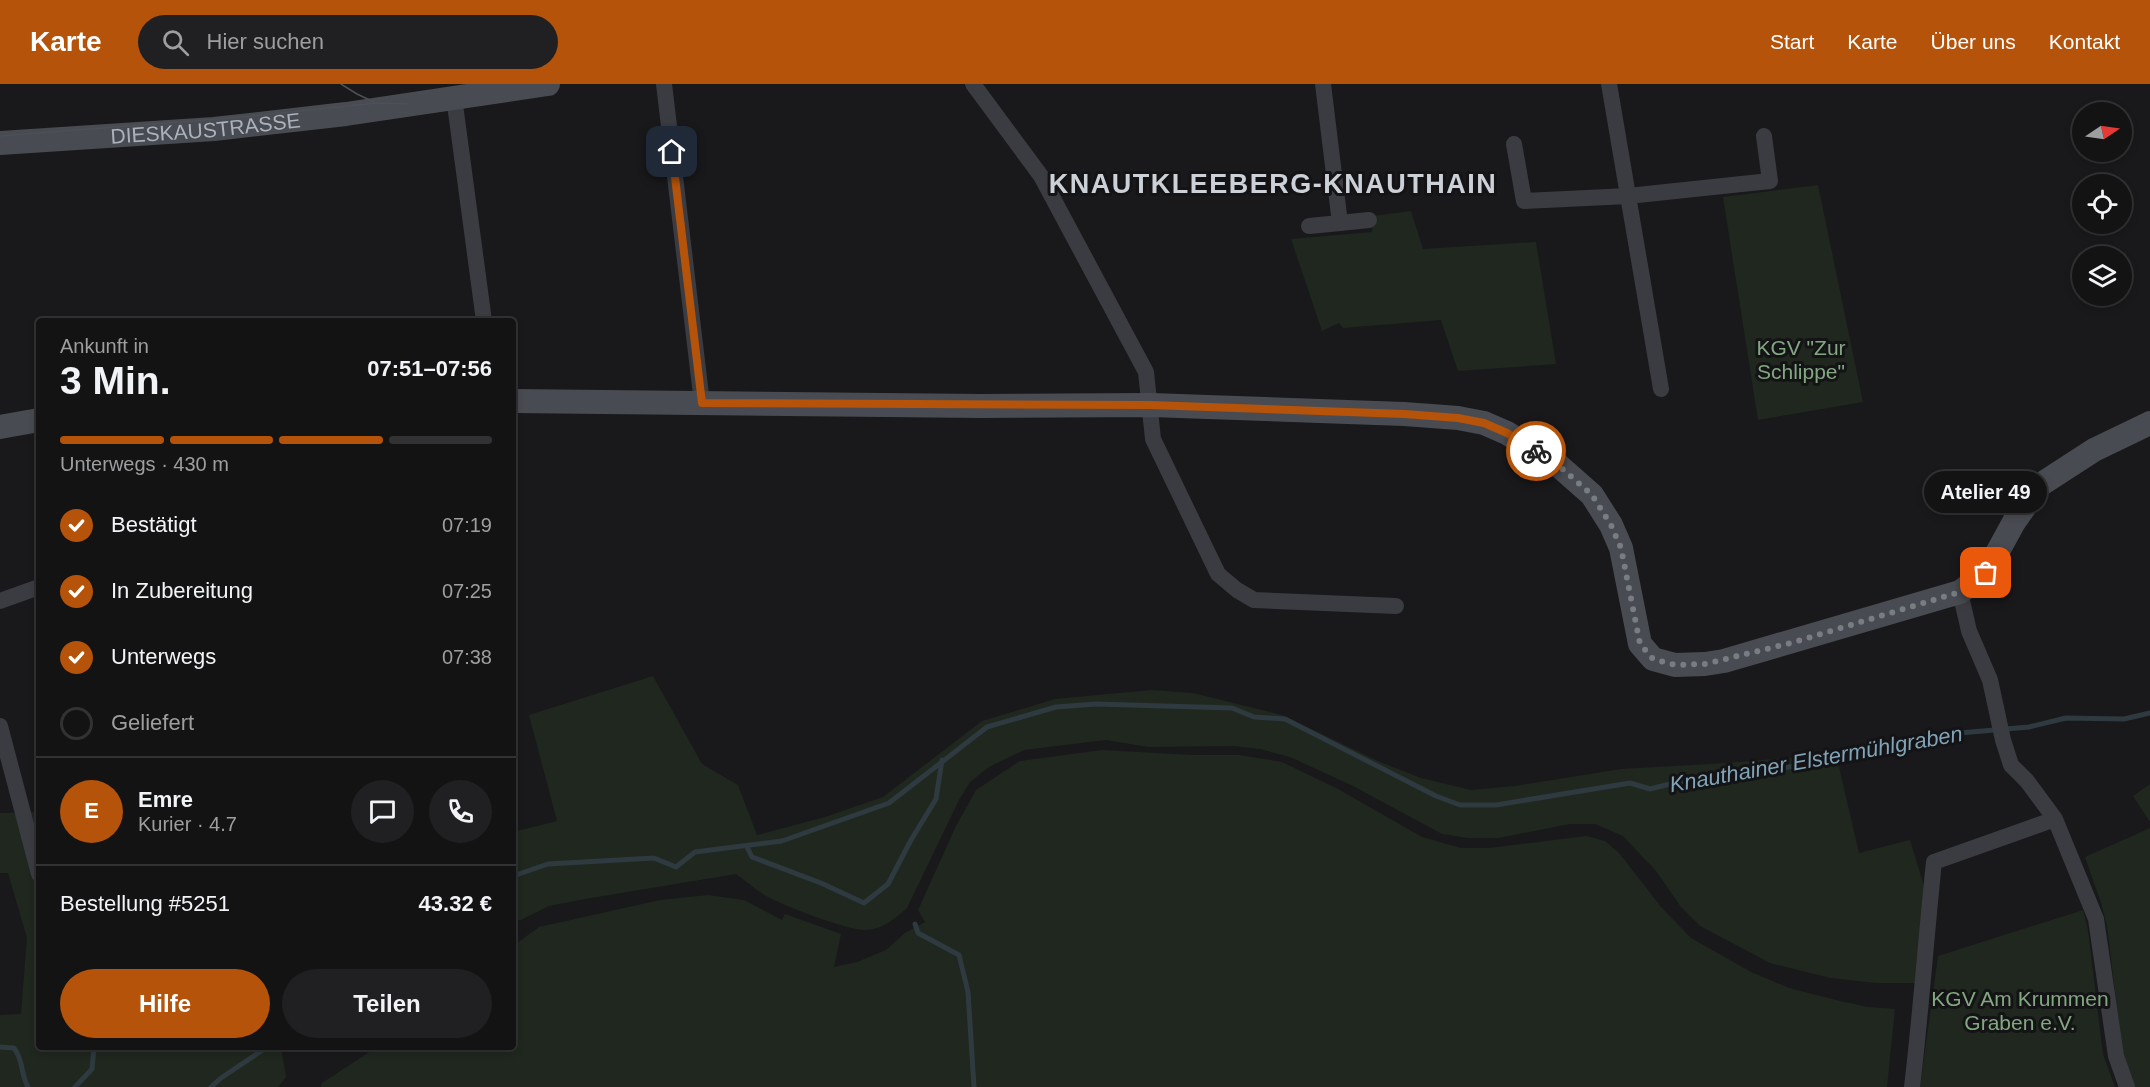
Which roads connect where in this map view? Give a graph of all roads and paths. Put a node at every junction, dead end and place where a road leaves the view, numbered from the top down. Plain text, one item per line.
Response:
1 (548, 84) edge
2 (664, 84) edge
3 (973, 84) edge
4 (1323, 84) edge
5 (1610, 84) edge
6 (454, 97) junction
7 (1764, 136) dead end
8 (0, 143) edge
9 (1514, 144) dead end
10 (1628, 196) junction
11 (1369, 220) dead end
12 (1340, 223) junction
13 (1310, 226) dead end
14 (484, 318) edge
15 (1661, 389) dead end
16 (516, 401) edge
17 (702, 403) junction
18 (1150, 405) junction
19 (36, 421) edge
20 (2150, 423) edge
21 (0, 427) edge
22 (36, 588) edge
23 (1960, 592) junction
24 (0, 601) edge
25 (1396, 606) dead end
26 (0, 726) edge
27 (2055, 819) junction
28 (36, 863) edge
29 (1912, 1087) edge
30 (2127, 1087) edge

1 - 6 street, DIESKAUSTRASSE
2 - 17 street
3 - 18 street
4 - 12 street
5 - 10 street
6 - 8 street, DIESKAUSTRASSE
6 - 14 street
7 - 10 street
9 - 10 street
10 - 15 street
11 - 12 street
12 - 13 street
16 - 17 street
17 - 18 street
18 - 23 street
18 - 25 street
19 - 21 street
20 - 23 street
22 - 24 street
23 - 27 street
26 - 28 street
27 - 29 street
27 - 30 street

